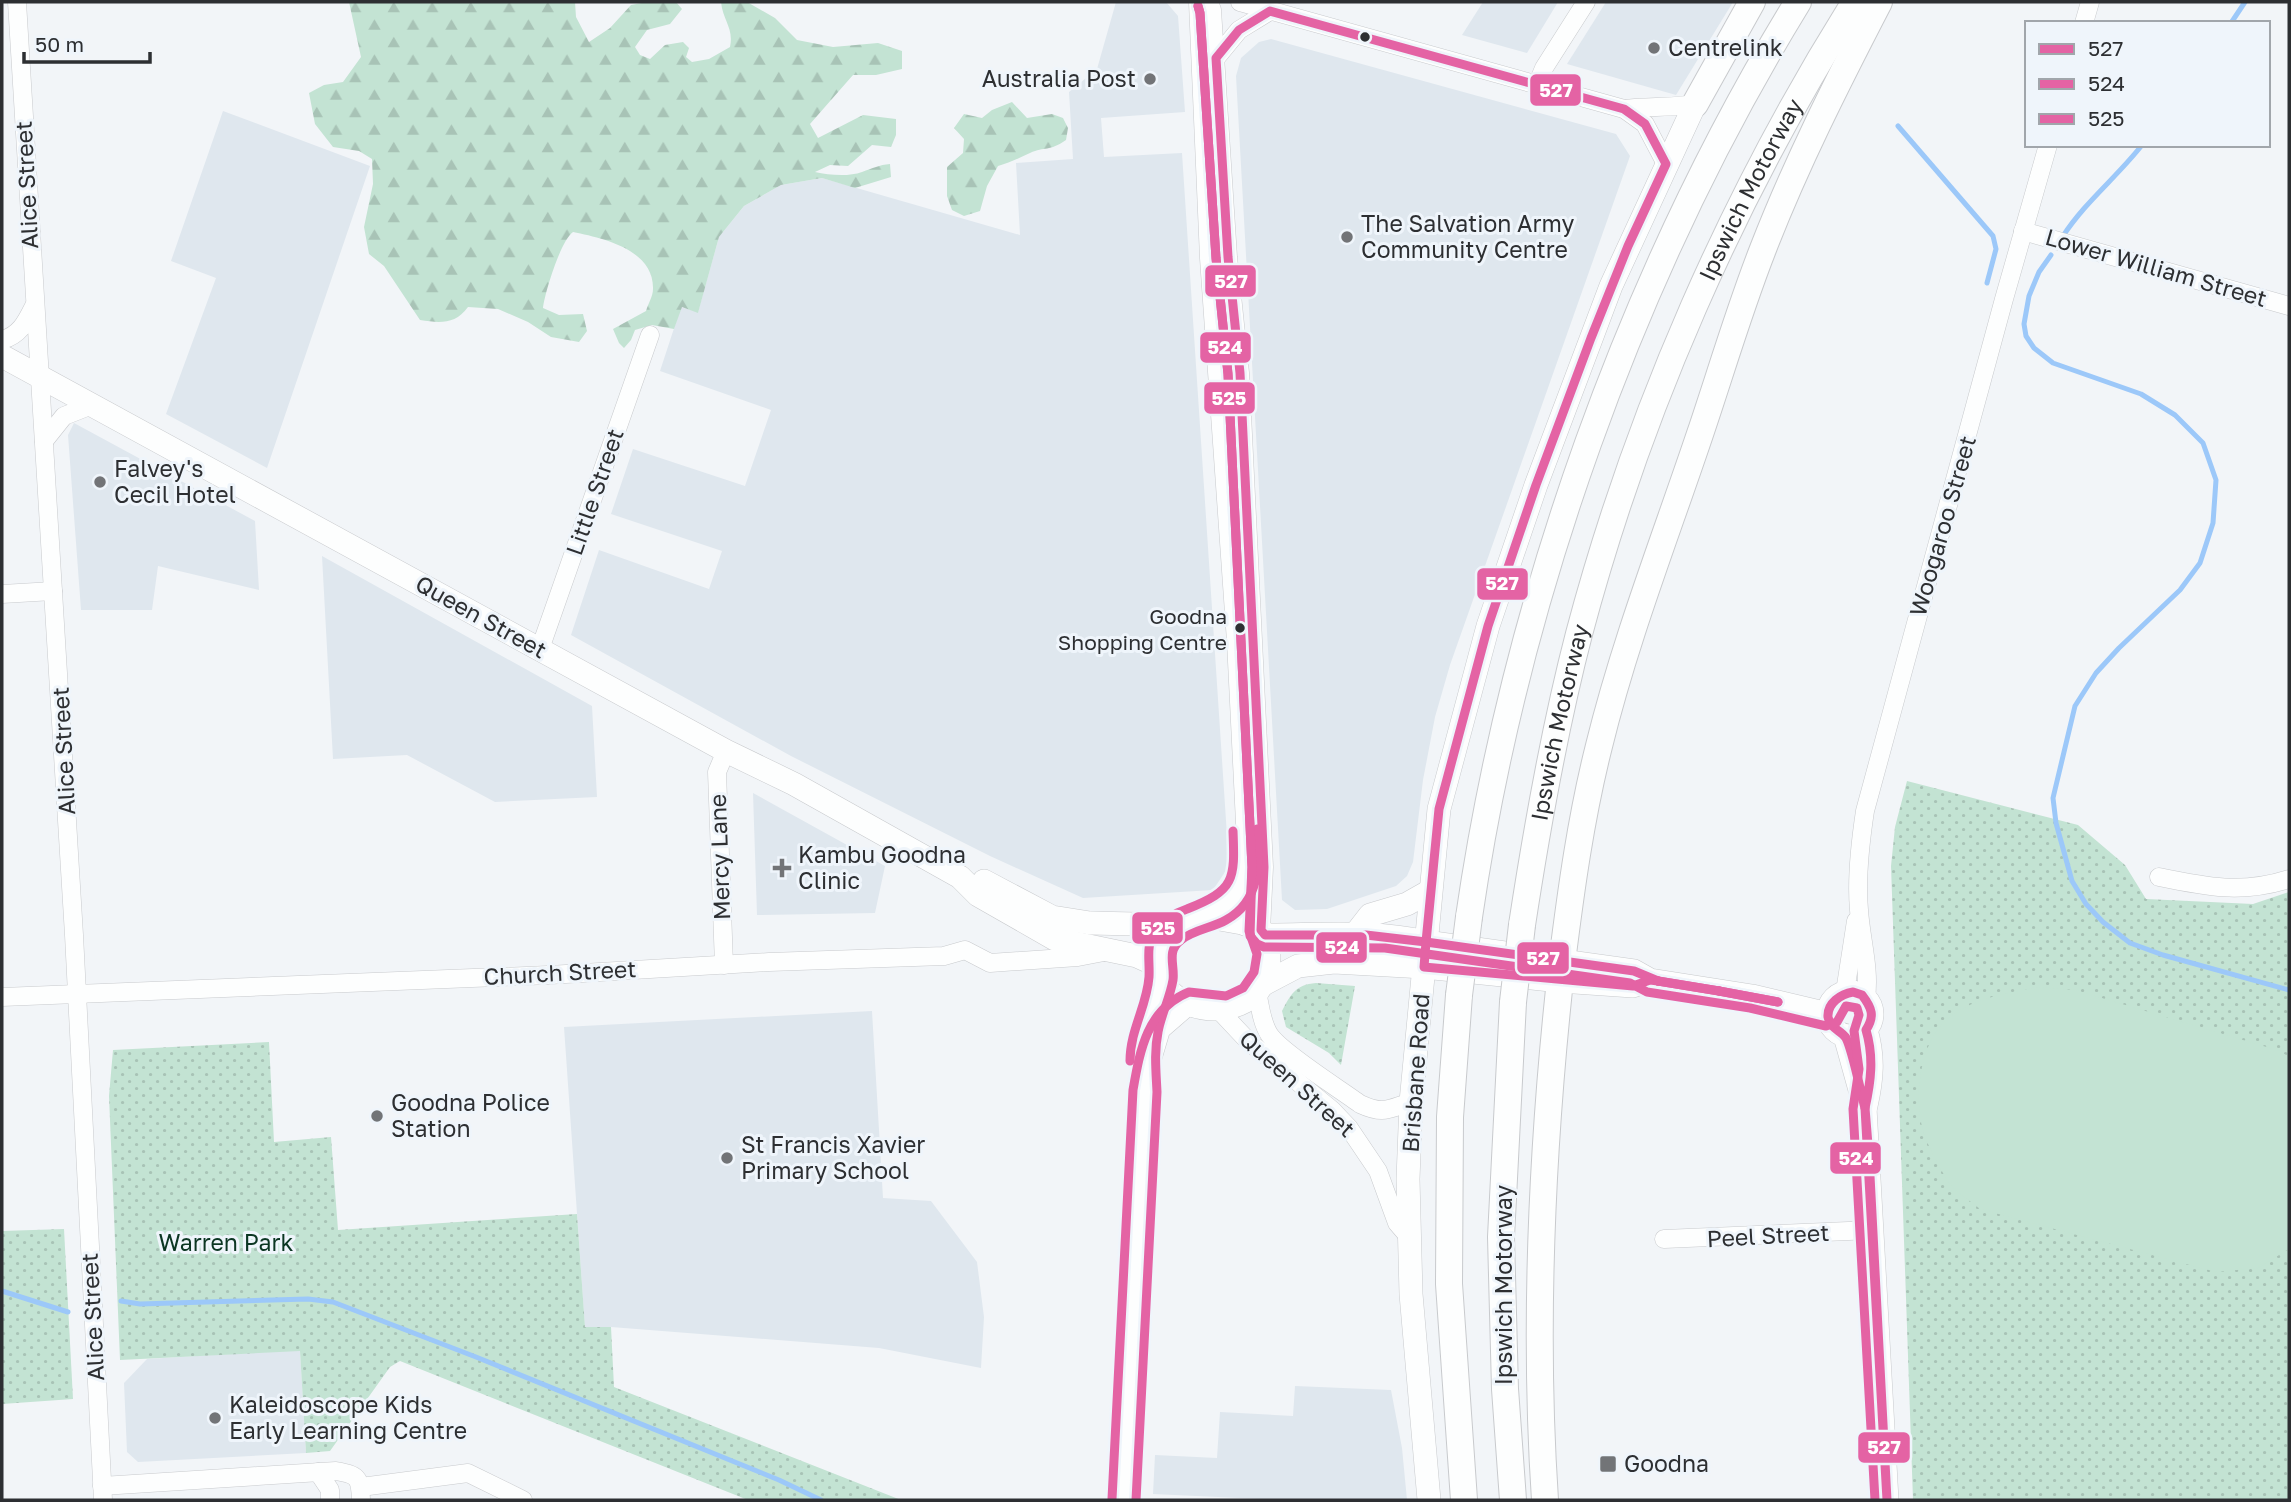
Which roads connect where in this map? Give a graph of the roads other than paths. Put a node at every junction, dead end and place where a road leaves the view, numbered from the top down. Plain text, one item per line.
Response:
1 (17, 2) edge
2 (1198, 2) edge
3 (1209, 2) edge
4 (1240, 2) edge
5 (1586, 2) edge
6 (1752, 2) edge
7 (1798, 2) edge
8 (1855, 2) edge
9 (1879, 2) edge
10 (2090, 2) edge
11 (1270, 11) junction
12 (2085, 21) edge
13 (1216, 58) junction
14 (1537, 85) junction
15 (1695, 104) junction
16 (1624, 109) junction
17 (2047, 147) edge
18 (1666, 164) junction
19 (2023, 231) junction
20 (34, 306) junction
21 (2289, 306) edge
22 (650, 335) dead end
23 (2, 340) edge
24 (2, 356) edge
25 (39, 378) junction
26 (92, 405) junction
27 (44, 441) junction
28 (53, 591) junction
29 (2, 594) edge
30 (540, 649) junction
31 (726, 751) junction
32 (960, 877) junction
33 (2160, 877) dead end
34 (2289, 879) edge
35 (1430, 891) junction
36 (1188, 922) junction
37 (1263, 932) junction
38 (1356, 933) junction
39 (1426, 942) junction
40 (1114, 950) junction
41 (724, 965) junction
42 (1424, 967) junction
43 (1561, 971) junction
44 (1160, 972) junction
45 (1260, 988) junction
46 (77, 993) junction
47 (1855, 995) junction
48 (2, 997) edge
49 (1191, 1004) junction
50 (1217, 1008) junction
51 (1828, 1014) junction
52 (1855, 1033) junction
53 (1145, 1091) junction
54 (1411, 1102) junction
55 (1872, 1230) junction
56 (1409, 1237) junction
57 (1664, 1239) dead end
58 (318, 1472) junction
59 (102, 1493) edge
60 (361, 1494) edge
61 (330, 1500) edge
62 (523, 1500) edge
63 (1124, 1500) edge
64 (1429, 1500) edge
65 (1464, 1500) edge
66 (1513, 1500) edge
67 (1545, 1500) edge
68 (1887, 1500) edge

1 - 20 street, Alice Street
2 - 36 street
3 - 13 street
4 - 11 street
5 - 14 street
6 - 15 highway
7 - 65 highway, Ipswich Motorway, bridge
8 - 66 highway, Ipswich Motorway, bridge
9 - 43 highway
10 - 12 street
11 - 13 street
11 - 14 street
13 - 37 street
14 - 16 street
15 - 16 street
15 - 18 main road, Brisbane Road
16 - 18 street
17 - 19 street, Woogaroo Street
18 - 35 main road, Brisbane Road
19 - 21 street, Lower William Street
19 - 47 street, Woogaroo Street
20 - 23 street
20 - 25 street, Alice Street
22 - 30 street, Little Street
24 - 25 main road, Queen Street
25 - 26 main road, Queen Street
25 - 27 street, Alice Street
26 - 27 street
26 - 30 main road, Queen Street
27 - 28 street, Alice Street
28 - 29 street
28 - 46 street, Alice Street
30 - 31 main road, Queen Street
31 - 32 main road, Queen Street
31 - 41 street, Mercy Lane
32 - 36 main road, Queen Street
32 - 40 main road, Queen Street
33 - 34 street
35 - 38 main road
35 - 39 main road, Brisbane Road
36 - 37 main road
36 - 44 main road
37 - 38 main road
37 - 45 main road
38 - 39 main road
39 - 42 main road, Brisbane Road
39 - 43 main road
40 - 41 street, Church Street
40 - 44 main road, Queen Street
41 - 46 street, Church Street
42 - 43 main road
42 - 45 main road
42 - 54 main road, Brisbane Road
43 - 51 main road
43 - 67 highway
44 - 49 main road
44 - 53 street
45 - 50 main road
45 - 54 street, Queen Street
46 - 48 street, Church Street
46 - 59 street, Alice Street
47 - 51 main road
47 - 52 main road
49 - 50 main road
49 - 53 street
50 - 56 street, Queen Street
51 - 52 main road
52 - 55 main road
53 - 63 street
54 - 56 main road, Brisbane Road
55 - 57 street, Peel Street
55 - 68 main road
56 - 64 main road, Brisbane Road
58 - 59 street
58 - 60 street
58 - 61 street
60 - 62 street

